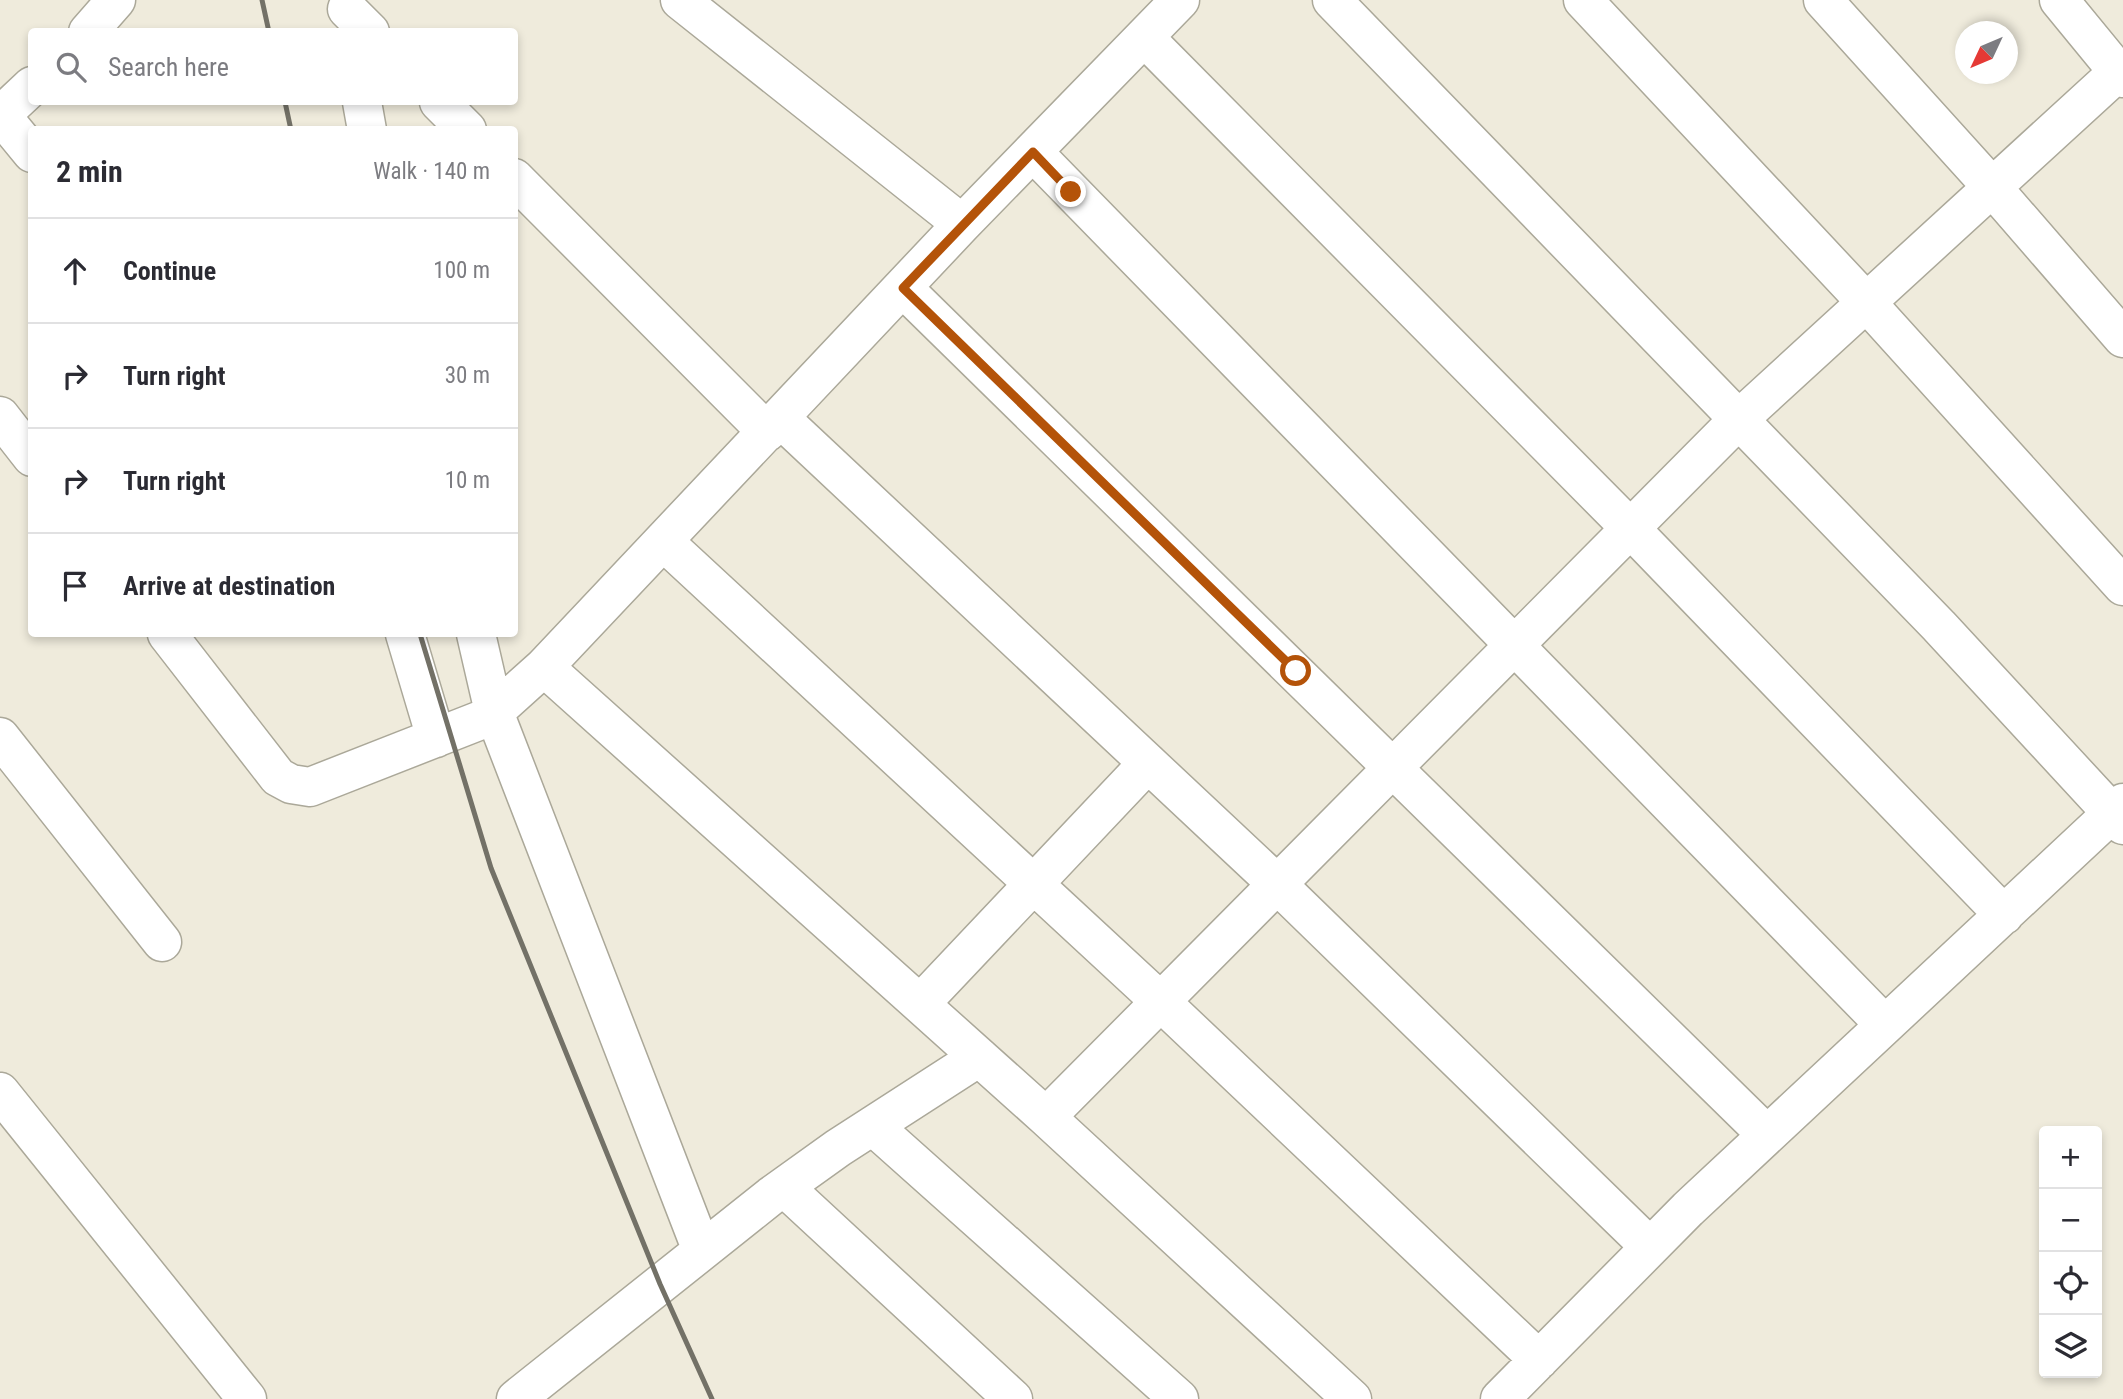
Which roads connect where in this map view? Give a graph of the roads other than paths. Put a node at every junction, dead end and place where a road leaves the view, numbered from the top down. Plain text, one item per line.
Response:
1 (116, 0) edge
2 (680, 0) edge
3 (1332, 0) edge
4 (1583, 0) edge
5 (1823, 0) edge
6 (2059, 0) edge
7 (1159, 13) edge
8 (92, 28) edge
9 (2120, 75) edge
10 (28, 90) edge
11 (362, 105) edge
12 (442, 105) edge
13 (0, 115) edge
14 (365, 126) edge
15 (463, 126) edge
16 (28, 148) edge
17 (1033, 152) junction
18 (518, 182) edge
19 (1992, 187) junction
20 (962, 224) junction
21 (903, 288) junction
22 (1866, 302) junction
23 (2123, 338) edge
24 (0, 416) edge
25 (1739, 419) junction
26 (773, 425) junction
27 (28, 452) edge
28 (1630, 528) junction
29 (663, 541) junction
30 (2123, 586) edge
31 (169, 637) edge
32 (406, 637) edge
33 (477, 637) edge
34 (1513, 646) junction
35 (544, 667) junction
36 (494, 712) junction
37 (0, 737) edge
38 (436, 738) junction
39 (1148, 763) junction
40 (1394, 767) junction
41 (2119, 814) edge
42 (1033, 884) junction
43 (1277, 884) junction
44 (2004, 915) junction
45 (162, 942) dead end
46 (1161, 1002) junction
47 (920, 1004) junction
48 (1885, 1025) junction
49 (979, 1057) junction
50 (0, 1092) edge
51 (1046, 1117) junction
52 (873, 1126) junction
53 (1767, 1135) junction
54 (784, 1187) junction
55 (1650, 1247) junction
56 (702, 1251) junction
57 (1539, 1360) junction
58 (247, 1399) edge
59 (516, 1399) edge
60 (1013, 1399) edge
61 (1179, 1399) edge
62 (1352, 1399) edge
63 (1500, 1399) edge

1 - 8 street
2 - 20 street
3 - 25 street
4 - 22 street
5 - 19 street
6 - 9 street
7 - 17 street
7 - 28 street
9 - 19 street
10 - 13 street
11 - 14 street
12 - 15 street
13 - 16 street
17 - 20 street
17 - 34 street
18 - 26 street
19 - 22 street
19 - 23 street
20 - 21 street
21 - 26 street
21 - 40 street
22 - 25 street
22 - 30 street
24 - 27 street
25 - 28 street
25 - 41 street
26 - 29 street
26 - 39 street
28 - 34 street
28 - 44 street
29 - 35 street
29 - 42 street
31 - 38 street
32 - 38 street
33 - 36 street
34 - 40 street
34 - 48 street
35 - 36 street
35 - 47 street
36 - 38 street
36 - 56 street
37 - 45 street
39 - 42 street
39 - 43 street
40 - 43 street
40 - 53 street
41 - 44 street
42 - 46 street
42 - 47 street
43 - 46 street
43 - 55 street
44 - 48 street
46 - 51 street
46 - 57 street
47 - 49 street
48 - 53 street
49 - 51 street
49 - 52 street
50 - 58 street
51 - 62 street
52 - 54 street
52 - 61 street
53 - 55 street
54 - 56 street
54 - 60 street
55 - 57 street
56 - 59 street
57 - 63 street

